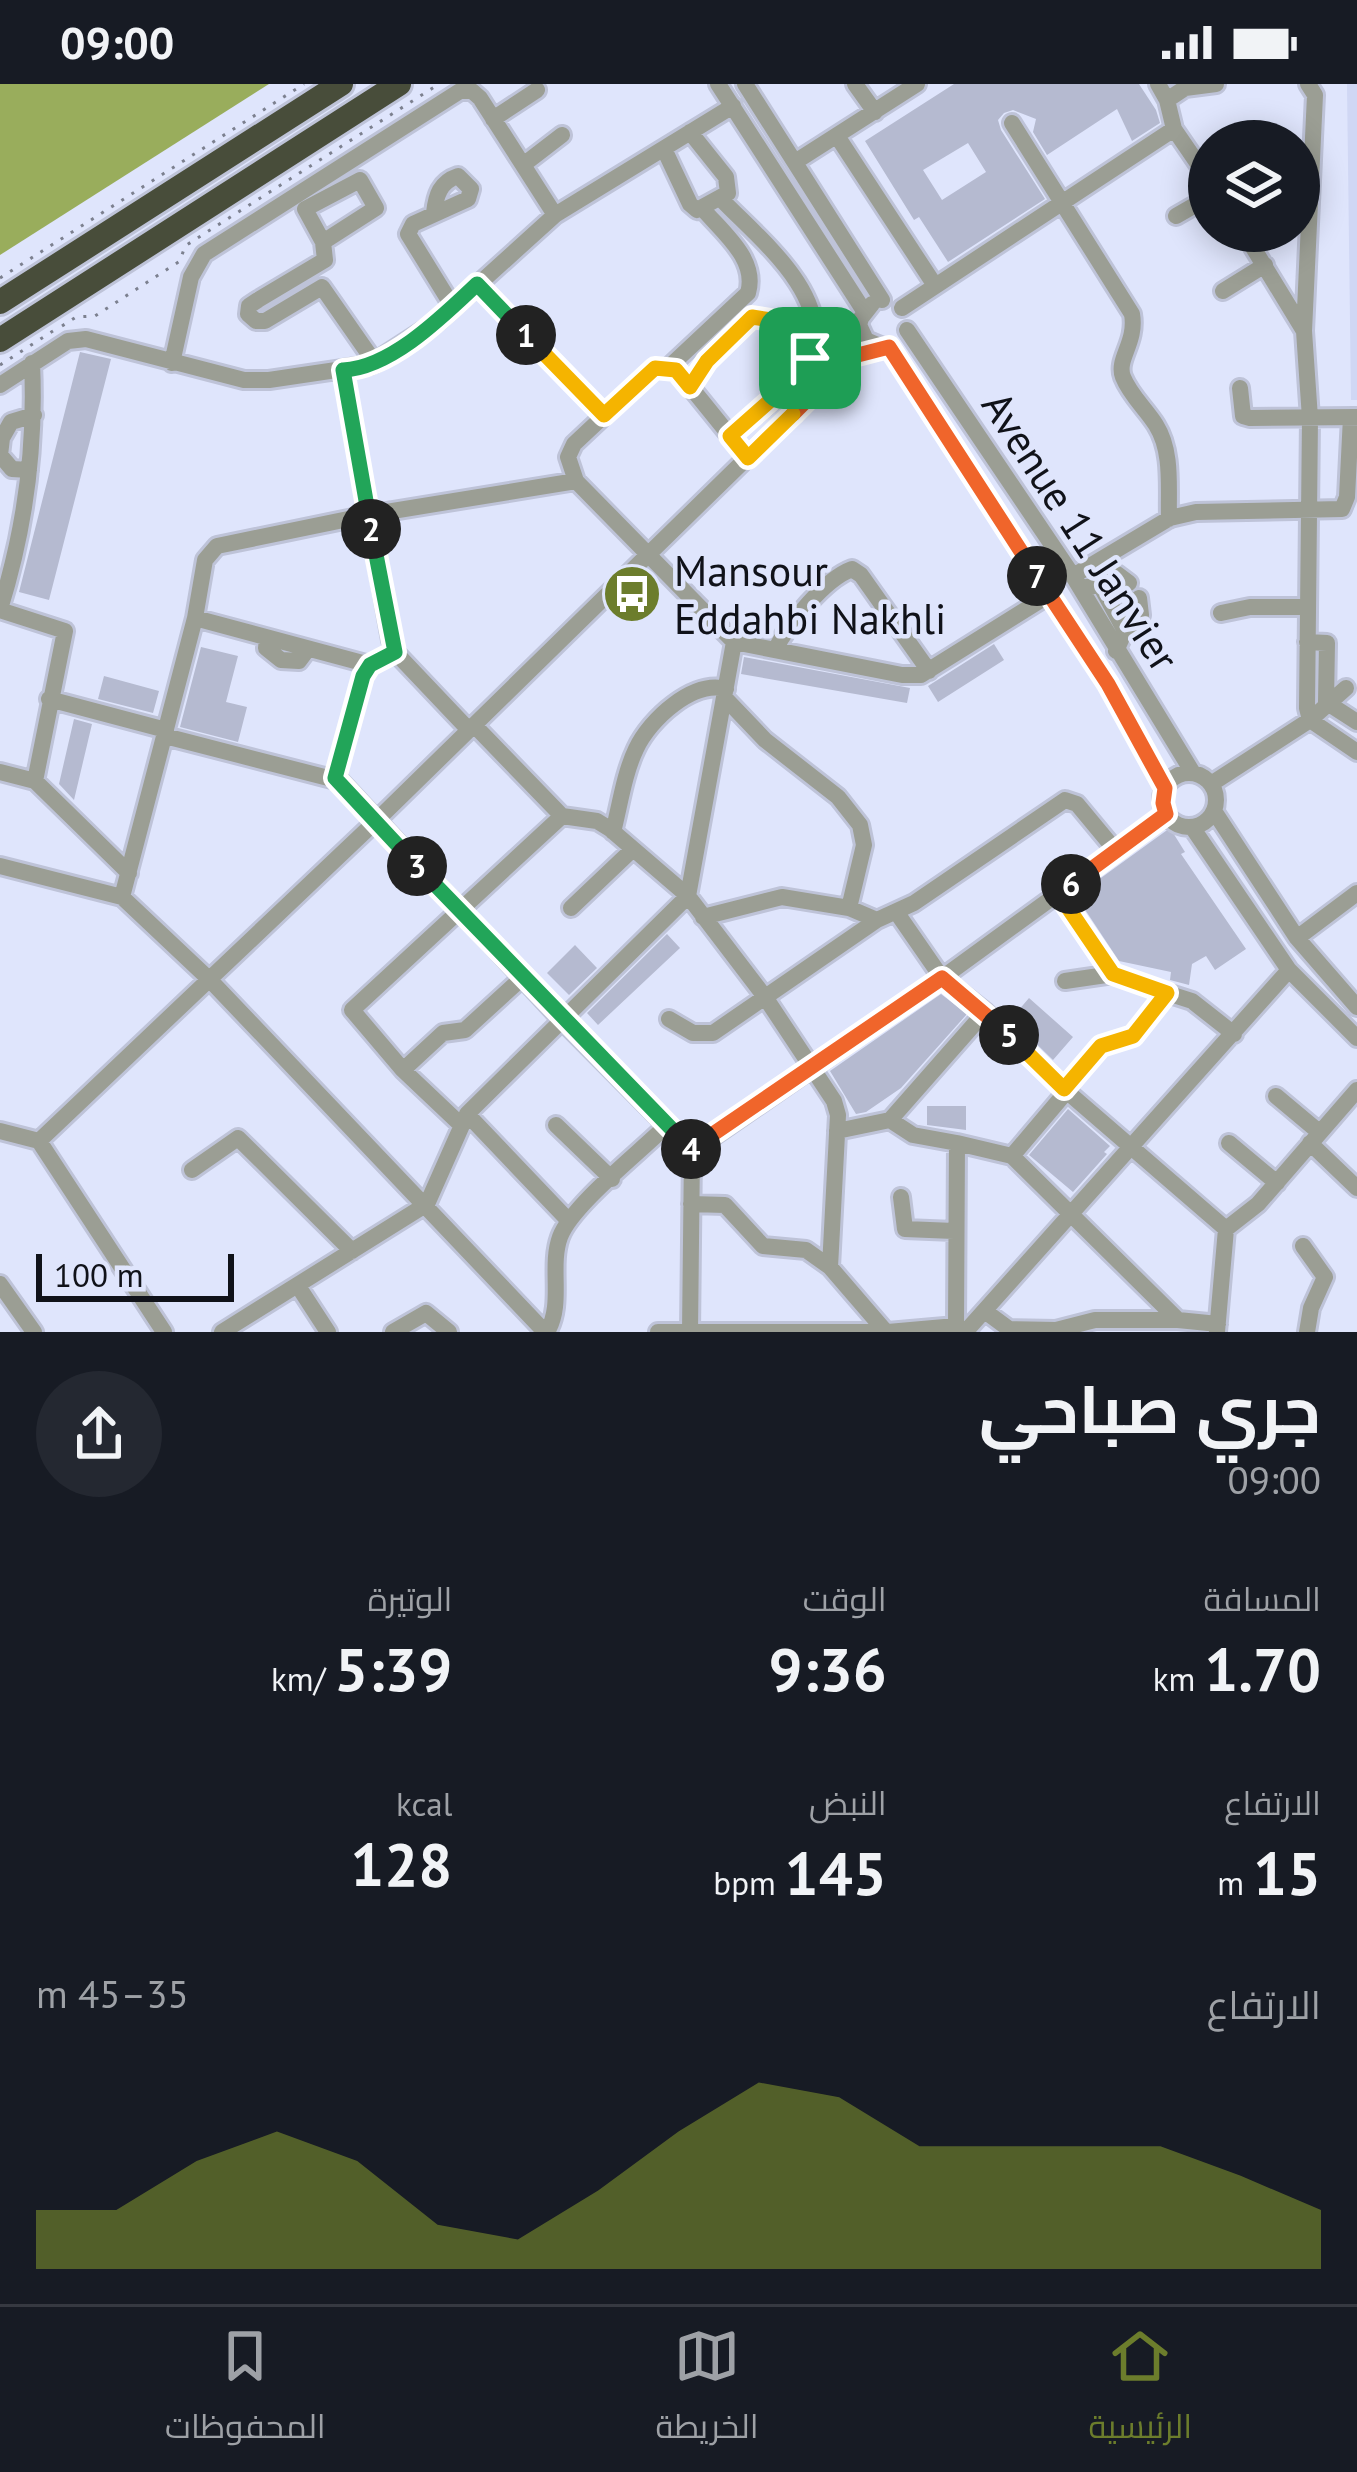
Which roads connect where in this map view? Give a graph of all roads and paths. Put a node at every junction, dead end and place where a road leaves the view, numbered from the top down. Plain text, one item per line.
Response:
1 (304, 84) edge
2 (341, 84) edge
3 (400, 84) edge
4 (718, 84) edge
5 (745, 84) edge
6 (855, 84) edge
7 (917, 84) edge
8 (1216, 84) edge
9 (1308, 84) edge
10 (537, 90) dead end
11 (891, 91) edge
12 (1162, 92) edge
13 (733, 106) junction
14 (875, 112) junction
15 (493, 118) junction
16 (1012, 123) dead end
17 (1174, 129) junction
18 (690, 132) junction
19 (562, 135) dead end
20 (837, 136) junction
21 (664, 149) junction
22 (1188, 149) edge
23 (796, 162) junction
24 (523, 165) junction
25 (316, 180) junction
26 (328, 197) junction
27 (721, 199) junction
28 (1060, 203) junction
29 (702, 208) junction
30 (1188, 209) edge
31 (434, 213) dead end
32 (555, 215) junction
33 (1176, 216) dead end
34 (345, 228) junction
35 (323, 242) junction
36 (1257, 252) edge
37 (1265, 265) junction
38 (0, 278) edge
39 (477, 284) junction
40 (934, 284) junction
41 (1222, 291) dead end
42 (882, 300) junction
43 (0, 302) edge
44 (453, 307) junction
45 (902, 308) junction
46 (862, 319) junction
47 (907, 330) junction
48 (1304, 331) junction
49 (0, 340) edge
50 (884, 348) junction
51 (850, 357) junction
52 (810, 358) junction
53 (32, 363) junction
54 (172, 363) junction
55 (374, 363) junction
56 (669, 367) junction
57 (343, 370) junction
58 (0, 386) edge
59 (690, 387) junction
60 (1240, 388) dead end
61 (34, 415) junction
62 (604, 415) junction
63 (1354, 417) edge
64 (1310, 418) junction
65 (730, 436) junction
66 (748, 458) junction
67 (29, 470) junction
68 (576, 481) junction
69 (1310, 512) junction
70 (368, 515) junction
71 (1168, 519) junction
72 (650, 554) junction
73 (1084, 583) junction
74 (1049, 595) junction
75 (1307, 607) junction
76 (0, 609) edge
77 (1221, 613) dead end
78 (195, 618) junction
79 (1125, 631) junction
80 (734, 642) junction
81 (1306, 642) junction
82 (775, 650) junction
83 (1116, 651) junction
84 (395, 652) junction
85 (370, 665) junction
86 (929, 671) junction
87 (1346, 688) dead end
88 (725, 693) junction
89 (49, 699) junction
90 (1326, 702) junction
91 (1310, 720) junction
92 (1357, 722) edge
93 (471, 728) junction
94 (166, 733) junction
95 (1357, 752) edge
96 (0, 772) edge
97 (1193, 773) junction
98 (335, 778) junction
99 (35, 781) junction
100 (1211, 784) junction
101 (1165, 788) junction
102 (1214, 811) junction
103 (1166, 814) junction
104 (562, 816) junction
105 (375, 822) junction
106 (1192, 827) junction
107 (613, 832) junction
108 (632, 850) junction
109 (1116, 851) junction
110 (0, 866) edge
111 (129, 873) junction
112 (1058, 893) junction
113 (1357, 893) edge
114 (688, 896) junction
115 (122, 897) junction
116 (571, 908) dead end
117 (849, 908) junction
118 (458, 909) junction
119 (897, 913) junction
120 (703, 916) junction
121 (877, 920) junction
122 (1297, 938) junction
123 (1289, 970) junction
124 (1113, 974) junction
125 (523, 977) junction
126 (942, 978) junction
127 (210, 980) junction
128 (1066, 980) dead end
129 (1167, 993) junction
130 (765, 997) junction
131 (1357, 1007) edge
132 (986, 1012) junction
133 (669, 1019) dead end
134 (562, 1020) junction
135 (1234, 1034) junction
136 (1357, 1038) edge
137 (814, 1066) junction
138 (404, 1070) junction
139 (1066, 1090) junction
140 (1357, 1090) edge
141 (1276, 1096) dead end
142 (464, 1119) junction
143 (890, 1120) junction
144 (556, 1125) dead end
145 (666, 1126) junction
146 (837, 1130) junction
147 (0, 1131) edge
148 (1315, 1138) junction
149 (39, 1141) junction
150 (957, 1143) junction
151 (1229, 1143) dead end
152 (1131, 1148) junction
153 (692, 1151) junction
154 (1012, 1156) junction
155 (192, 1170) dead end
156 (612, 1179) junction
157 (1276, 1183) junction
158 (1357, 1188) edge
159 (901, 1197) dead end
160 (427, 1204) junction
161 (691, 1204) junction
162 (1075, 1214) junction
163 (568, 1220) junction
164 (1226, 1229) junction
165 (955, 1231) junction
166 (1303, 1246) dead end
167 (352, 1251) junction
168 (830, 1267) junction
169 (0, 1284) edge
170 (298, 1286) junction
171 (986, 1312) junction
172 (1178, 1320) junction
173 (1218, 1328) edge
174 (963, 1329) edge
175 (690, 1331) edge
176 (34, 1332) edge
177 (164, 1332) edge
178 (222, 1332) edge
179 (328, 1332) edge
180 (393, 1332) edge
181 (449, 1332) edge
182 (546, 1332) edge
183 (658, 1332) edge
184 (884, 1332) edge
185 (1306, 1332) edge

1 - 38 path
2 - 43 highway
3 - 49 highway
4 - 13 street
5 - 23 street
6 - 14 street
7 - 11 street
8 - 12 street
9 - 48 street
10 - 15 street
11 - 14 street
12 - 17 street
13 - 18 street
13 - 46 street
14 - 20 street
15 - 24 street
15 - 25 street
16 - 28 street
17 - 22 street
17 - 28 street
18 - 21 street
18 - 27 street
19 - 24 street
20 - 23 street
20 - 40 street
21 - 29 street
21 - 32 street
23 - 42 street
24 - 32 street
25 - 26 street
25 - 54 street
26 - 34 street
26 - 34 street
26 - 35 street
27 - 29 street
27 - 52 street
28 - 40 street
28 - 71 street
29 - 56 street
30 - 33 street
31 - 44 street
32 - 39 street
34 - 35 street
35 - 55 street
36 - 37 street
37 - 41 street
37 - 48 street
39 - 44 street
39 - 62 street
40 - 45 street
42 - 45 street
42 - 46 street
44 - 55 street
45 - 47 street
46 - 50 street
46 - 51 street
47 - 50 street
47 - 73 street, Avenue 11 Janvier
48 - 64 street
50 - 51 street
50 - 74 street, Avenue 11 Janvier
51 - 66 street
52 - 59 street
52 - 65 street
53 - 54 street
53 - 58 street
53 - 61 street
54 - 57 street
55 - 57 street
56 - 59 street
56 - 62 street
57 - 70 street
59 - 65 street
60 - 64 street
61 - 67 street
61 - 67 street
62 - 68 street
63 - 64 street
63 - 69 street
64 - 69 street
65 - 66 street
66 - 72 street
67 - 76 street
68 - 70 street
68 - 72 street
69 - 71 street
69 - 75 street
70 - 78 street
70 - 84 street
71 - 73 street
72 - 80 street
72 - 93 street
73 - 79 street
73 - 79 street
73 - 83 street, Avenue 11 Janvier
74 - 86 street
74 - 101 street, Avenue 11 Janvier
75 - 77 street
75 - 81 street
76 - 89 street
78 - 85 street
78 - 94 street
79 - 83 street
80 - 82 street
80 - 88 street
81 - 90 street
81 - 91 street
82 - 86 street
82 - 86 street
83 - 97 street, Avenue 11 Janvier
84 - 85 street
84 - 93 street
85 - 98 street
87 - 90 street
88 - 107 street
88 - 114 street
88 - 117 street
89 - 94 street
89 - 99 street
90 - 91 street
90 - 92 street
91 - 95 street
91 - 100 street
93 - 104 street
93 - 105 street
94 - 98 street
94 - 111 street
96 - 99 street
97 - 100 street
97 - 101 street
98 - 105 street
99 - 111 street
100 - 102 street
101 - 103 street
102 - 106 street
102 - 122 street
103 - 106 street
103 - 109 street
104 - 107 street
104 - 118 street
105 - 118 street
105 - 127 street
106 - 123 street
107 - 108 street
108 - 114 street
108 - 116 street
109 - 112 street
109 - 119 street
110 - 115 street
111 - 115 street
112 - 124 street
112 - 126 street
113 - 122 street
114 - 120 street
114 - 134 street
115 - 127 street
117 - 120 street
117 - 121 street
118 - 125 street
118 - 138 street
119 - 121 street
119 - 126 street
120 - 130 street
121 - 130 street
122 - 131 street
123 - 135 street
123 - 136 street
124 - 128 street
124 - 129 street
125 - 134 street
125 - 138 street
126 - 132 street
126 - 137 street
127 - 149 street
127 - 160 street
129 - 135 street
129 - 139 street
130 - 133 street
130 - 137 street
132 - 139 street
132 - 143 street
134 - 142 street
134 - 145 street
135 - 152 street
137 - 146 street
137 - 153 street
138 - 142 street
139 - 152 street
139 - 154 street
140 - 148 street
141 - 148 street
142 - 160 street
142 - 163 street
143 - 146 street
143 - 150 street
144 - 156 street
145 - 153 street
145 - 156 street
146 - 168 street
147 - 149 street
148 - 157 street
148 - 158 street
149 - 177 street
150 - 154 street
150 - 165 street
151 - 157 street
152 - 162 street
152 - 164 street
153 - 161 street
154 - 162 street
155 - 167 street
156 - 163 street
157 - 164 street
159 - 165 street
160 - 167 street
160 - 182 street
161 - 168 street
161 - 175 street
162 - 171 street
162 - 172 street
163 - 182 street
164 - 173 street
165 - 174 street
166 - 185 street
167 - 170 street
168 - 184 street
169 - 176 street
170 - 178 street
170 - 179 street
171 - 172 street
171 - 174 street
172 - 173 street
174 - 184 street
175 - 183 street
175 - 184 street
180 - 181 street

